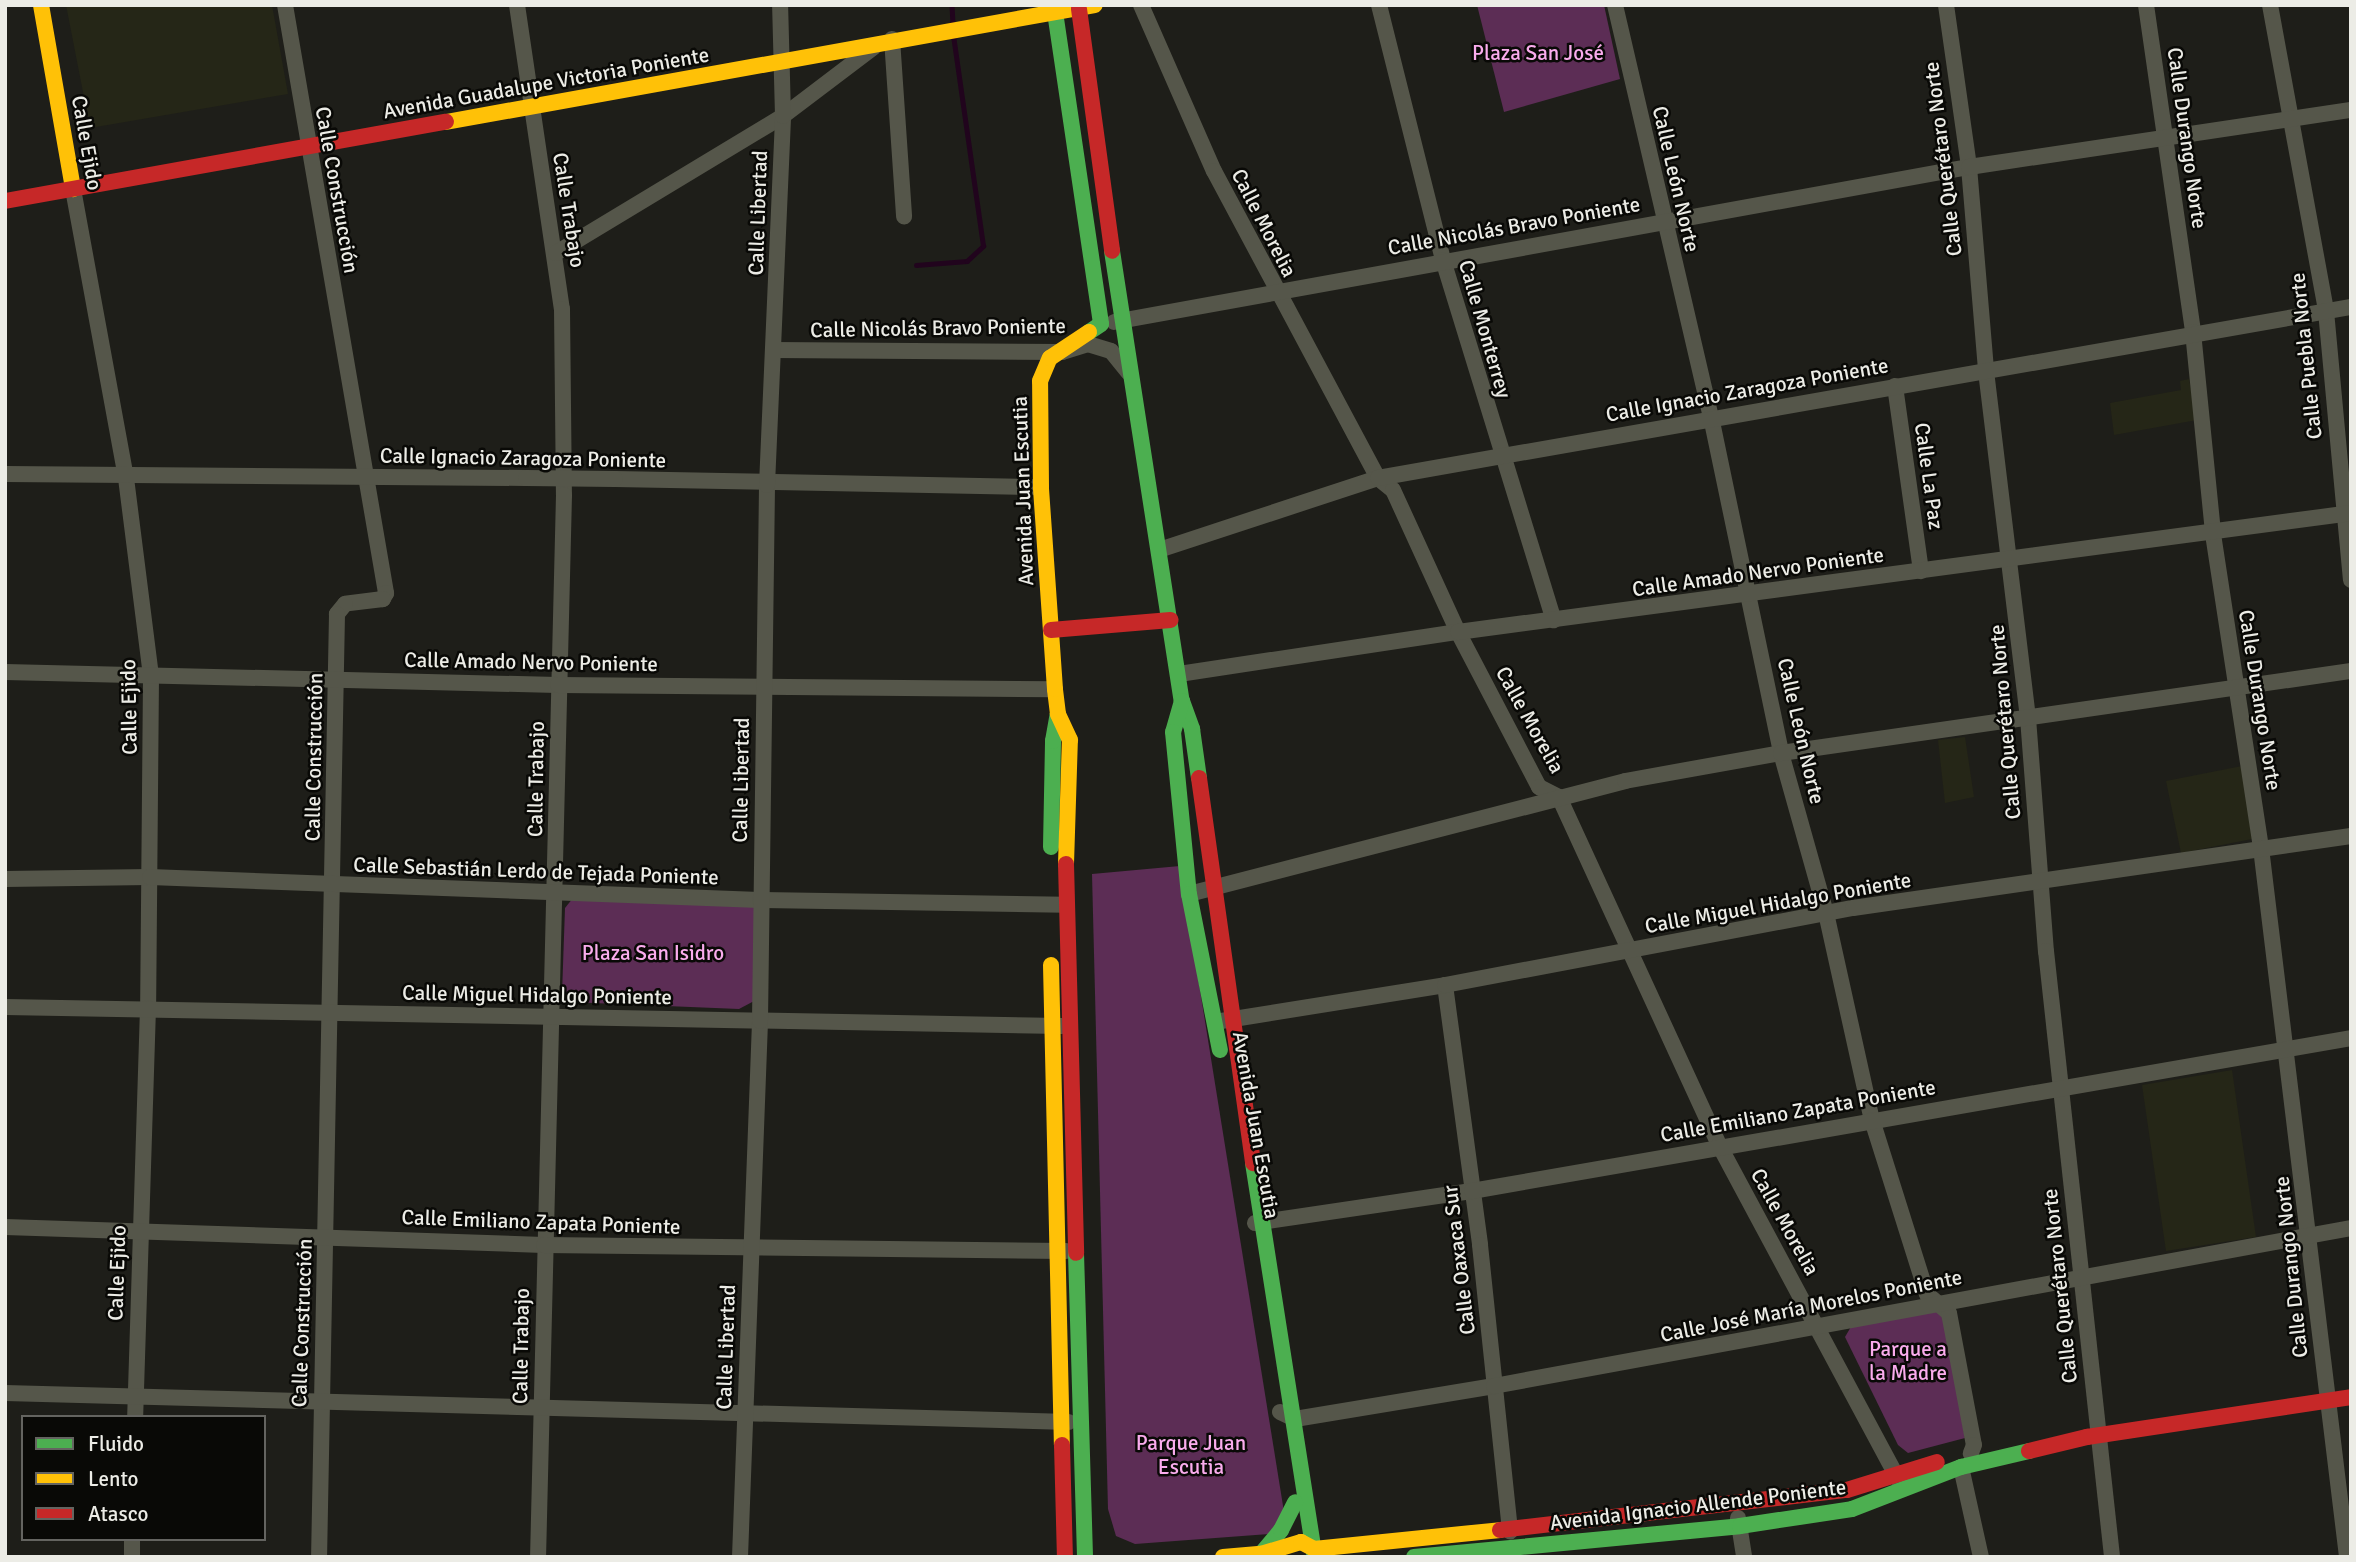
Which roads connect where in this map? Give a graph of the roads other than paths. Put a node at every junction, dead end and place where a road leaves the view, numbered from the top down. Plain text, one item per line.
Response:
1 (41, 5) edge
2 (285, 5) edge
3 (517, 5) edge
4 (780, 5) edge
5 (1141, 5) edge
6 (1379, 5) edge
7 (1615, 5) edge
8 (1946, 5) edge
9 (2146, 5) edge
10 (2270, 5) edge
11 (1083, 6) edge
12 (1056, 9) edge
13 (887, 40) junction
14 (780, 61) junction
15 (530, 107) junction
16 (2351, 110) edge
17 (783, 116) junction
18 (2290, 120) junction
19 (2166, 139) junction
20 (308, 149) junction
21 (1969, 167) junction
22 (73, 189) junction
23 (5, 201) edge
24 (904, 217) dead end
25 (1663, 220) junction
26 (556, 253) junction
27 (1443, 260) junction
28 (1275, 290) junction
29 (2351, 307) edge
30 (2326, 312) junction
31 (1122, 321) junction
32 (1101, 324) junction
33 (2193, 332) junction
34 (773, 350) junction
35 (1062, 352) junction
36 (1986, 371) junction
37 (1131, 376) junction
38 (1895, 386) junction
39 (1712, 417) junction
40 (1501, 456) junction
41 (5, 474) edge
42 (367, 477) junction
43 (126, 478) junction
44 (1378, 478) junction
45 (767, 485) junction
46 (1041, 487) junction
47 (2347, 513) edge
48 (2213, 534) junction
49 (1159, 550) junction
50 (2010, 560) junction
51 (1921, 571) junction
52 (2351, 580) edge
53 (1750, 596) junction
54 (1171, 620) junction
55 (1554, 620) junction
56 (1051, 630) junction
57 (1458, 632) junction
58 (2351, 671) edge
59 (5, 672) edge
60 (1179, 674) junction
61 (151, 677) junction
62 (336, 680) junction
63 (558, 685) junction
64 (764, 687) junction
65 (1055, 688) junction
66 (2237, 689) junction
67 (1182, 701) junction
68 (2028, 718) junction
69 (1781, 753) junction
70 (1559, 797) junction
71 (2351, 836) edge
72 (2260, 848) junction
73 (150, 877) junction
74 (5, 879) edge
75 (2040, 882) junction
76 (333, 885) junction
77 (1213, 887) junction
78 (554, 894) junction
79 (1189, 894) junction
80 (760, 900) junction
81 (1058, 905) junction
82 (1826, 913) junction
83 (1629, 951) junction
84 (1445, 985) junction
85 (5, 1007) edge
86 (148, 1008) junction
87 (331, 1011) junction
88 (550, 1016) junction
89 (760, 1021) junction
90 (1223, 1021) junction
91 (1060, 1026) junction
92 (2351, 1038) edge
93 (2286, 1048) junction
94 (2060, 1088) junction
95 (1872, 1120) junction
96 (1719, 1145) junction
97 (1472, 1191) junction
98 (1258, 1222) junction
99 (5, 1227) edge
100 (2351, 1228) edge
101 (139, 1229) junction
102 (327, 1236) junction
103 (2310, 1236) junction
104 (544, 1245) junction
105 (750, 1248) junction
106 (1067, 1251) junction
107 (2079, 1276) junction
108 (1938, 1304) junction
109 (1816, 1323) junction
110 (1494, 1386) junction
111 (5, 1393) edge
112 (136, 1397) junction
113 (2351, 1397) edge
114 (2328, 1401) junction
115 (319, 1404) junction
116 (540, 1405) junction
117 (746, 1411) junction
118 (135, 1415) edge
119 (1288, 1415) junction
120 (1070, 1422) junction
121 (2098, 1435) junction
122 (1966, 1460) junction
123 (1896, 1474) junction
124 (1904, 1490) junction
125 (1295, 1502) junction
126 (1736, 1506) junction
127 (1740, 1526) junction
128 (1510, 1531) junction
129 (1084, 1549) edge
130 (1308, 1551) edge
131 (1512, 1552) edge
132 (1261, 1554) junction
133 (319, 1557) edge
134 (538, 1557) edge
135 (740, 1557) edge
136 (1065, 1557) edge
137 (1101, 1557) edge
138 (1223, 1557) edge
139 (1415, 1557) edge
140 (1744, 1557) edge
141 (1981, 1557) edge
142 (2112, 1557) edge
143 (2347, 1557) edge

1 - 22 main road, Calle Ejido
2 - 20 street, Calle Construcción
3 - 15 street, Calle Trabajo
4 - 14 street, Calle Libertad
5 - 28 street, Calle Morelia
6 - 27 street, Calle Monterrey
7 - 25 street, Calle León Norte
8 - 21 street, Calle Querétaro Norte
9 - 19 street, Calle Durango Norte
10 - 18 street, Calle Puebla Norte
11 - 12 main road, Avenida Guadalupe Victoria Poniente
11 - 31 main road, Avenida Juan Escutia
12 - 13 main road, Avenida Guadalupe Victoria Poniente
12 - 32 main road
13 - 14 main road, Avenida Guadalupe Victoria Poniente
13 - 17 street
13 - 24 street
14 - 15 main road, Avenida Guadalupe Victoria Poniente
14 - 17 street, Calle Libertad
15 - 20 main road, Avenida Guadalupe Victoria Poniente
15 - 26 street, Calle Trabajo
16 - 18 street, Calle Nicolás Bravo Poniente
17 - 26 street
17 - 34 street, Calle Libertad
18 - 19 street, Calle Nicolás Bravo Poniente
18 - 30 street, Calle Puebla Norte
19 - 21 street, Calle Nicolás Bravo Poniente
19 - 33 street, Calle Durango Norte
20 - 22 main road, Avenida Guadalupe Victoria Poniente
20 - 42 street, Calle Construcción
21 - 25 street, Calle Nicolás Bravo Poniente
21 - 36 street, Calle Querétaro Norte
22 - 23 main road, Avenida Guadalupe Victoria Poniente
22 - 43 street, Calle Ejido
25 - 27 street, Calle Nicolás Bravo Poniente
25 - 39 street, Calle León Norte
26 - 63 street, Calle Trabajo
27 - 28 street, Calle Nicolás Bravo Poniente
27 - 40 street, Calle Monterrey
28 - 31 street, Calle Nicolás Bravo Poniente
28 - 44 street, Calle Morelia
29 - 30 street, Calle Ignacio Zaragoza Poniente
30 - 33 street, Calle Ignacio Zaragoza Poniente
30 - 47 street, Calle Puebla Norte
31 - 32 street, Calle Nicolás Bravo Poniente
31 - 37 main road, Avenida Juan Escutia
32 - 35 main road, Avenida Juan Escutia
33 - 36 street, Calle Ignacio Zaragoza Poniente
33 - 48 street, Calle Durango Norte
34 - 35 street, Calle Nicolás Bravo Poniente
34 - 45 street, Calle Libertad
35 - 37 street, Calle Nicolás Bravo Poniente
35 - 46 main road, Avenida Juan Escutia
36 - 38 street, Calle Ignacio Zaragoza Poniente
36 - 50 street, Calle Querétaro Norte
37 - 49 main road, Avenida Juan Escutia
38 - 39 street, Calle Ignacio Zaragoza Poniente
38 - 51 street, Calle La Paz
39 - 40 street, Calle Ignacio Zaragoza Poniente
39 - 53 street, Calle León Norte
40 - 44 street, Calle Ignacio Zaragoza Poniente
40 - 55 street, Calle Monterrey
41 - 43 street, Calle Ignacio Zaragoza Poniente
42 - 43 street, Calle Ignacio Zaragoza Poniente
42 - 45 street, Calle Ignacio Zaragoza Poniente, bridge
42 - 62 street, Calle Construcción
43 - 61 street, Calle Ejido
44 - 49 street, Calle Ignacio Zaragoza Poniente
44 - 57 street, Calle Morelia
45 - 46 street, Calle Ignacio Zaragoza Poniente
45 - 64 street, Calle Libertad
46 - 56 main road, Avenida Juan Escutia
47 - 48 street, Calle Amado Nervo Poniente
47 - 52 street, Calle Puebla Norte
48 - 50 street, Calle Amado Nervo Poniente
48 - 66 street, Calle Durango Norte
49 - 54 main road, Avenida Juan Escutia
50 - 51 street, Calle Amado Nervo Poniente
50 - 68 street, Calle Querétaro Norte
51 - 53 street, Calle Amado Nervo Poniente
53 - 55 street, Calle Amado Nervo Poniente
53 - 69 street, Calle León Norte
54 - 56 main road
54 - 60 main road, Avenida Juan Escutia
55 - 57 street, Calle Amado Nervo Poniente
56 - 65 main road, Avenida Juan Escutia
57 - 60 street, Calle Amado Nervo Poniente
57 - 70 street, Calle Morelia
58 - 66 street
59 - 61 street, Calle Amado Nervo Poniente
60 - 67 main road, Avenida Juan Escutia
61 - 62 street, Calle Amado Nervo Poniente
61 - 73 street, Calle Ejido
62 - 63 street, Calle Amado Nervo Poniente
62 - 76 street, Calle Construcción
63 - 64 street, Calle Amado Nervo Poniente
63 - 78 street, Calle Trabajo
64 - 65 street, Calle Amado Nervo Poniente
64 - 80 street, Calle Libertad
65 - 81 main road, Avenida Juan Escutia
66 - 68 street
66 - 72 street, Calle Durango Norte
67 - 77 main road, Avenida Juan Escutia
67 - 79 main road, Avenida Juan Escutia
68 - 69 street
68 - 75 street, Calle Querétaro Norte
69 - 70 street
69 - 82 street, Calle León Norte
70 - 77 street
70 - 83 street, Calle Morelia
71 - 72 street, Calle Miguel Hidalgo Poniente
72 - 75 street, Calle Miguel Hidalgo Poniente
72 - 93 street, Calle Durango Norte
73 - 74 street, Calle Sebastián Lerdo de Tejada Poniente
73 - 76 street, Calle Sebastián Lerdo de Tejada Poniente
73 - 86 street, Calle Ejido
75 - 82 street, Calle Miguel Hidalgo Poniente
75 - 94 street, Calle Querétaro Norte
76 - 78 street, Calle Sebastián Lerdo de Tejada Poniente
76 - 87 street, Calle Construcción
77 - 79 street
77 - 90 main road, Avenida Juan Escutia
78 - 80 street, Calle Sebastián Lerdo de Tejada Poniente
78 - 88 street, Calle Trabajo
79 - 90 main road, Avenida Juan Escutia
80 - 81 street, Calle Sebastián Lerdo de Tejada Poniente
80 - 89 street, Calle Libertad
81 - 91 main road, Avenida Juan Escutia
82 - 83 street, Calle Miguel Hidalgo Poniente
82 - 95 street, Calle León Norte
83 - 84 street, Calle Miguel Hidalgo Poniente
83 - 96 street, Calle Morelia
84 - 90 street, Calle Miguel Hidalgo Poniente
84 - 97 street, Calle Oaxaca Sur
85 - 86 street, Calle Miguel Hidalgo Poniente
86 - 87 street, Calle Miguel Hidalgo Poniente
86 - 101 street, Calle Ejido
87 - 88 street, Calle Miguel Hidalgo Poniente
87 - 102 street, Calle Construcción
88 - 89 street, Calle Miguel Hidalgo Poniente
88 - 104 street, Calle Trabajo
89 - 91 street, Calle Miguel Hidalgo Poniente
89 - 105 street, Calle Libertad
90 - 98 main road, Avenida Juan Escutia
91 - 106 main road, Avenida Juan Escutia
92 - 93 street, Calle Emiliano Zapata Poniente
93 - 94 street, Calle Emiliano Zapata Poniente
93 - 103 street, Calle Durango Norte
94 - 95 street, Calle Emiliano Zapata Poniente
94 - 107 street, Calle Querétaro Norte
95 - 96 street, Calle Emiliano Zapata Poniente
95 - 108 street, Calle León Norte
96 - 97 street, Calle Emiliano Zapata Poniente
96 - 109 street, Calle Morelia
97 - 98 street, Calle Emiliano Zapata Poniente
97 - 110 street, Calle Oaxaca Sur
98 - 119 main road, Avenida Juan Escutia
99 - 101 street, Calle Emiliano Zapata Poniente
100 - 103 street, Calle José María Morelos Poniente
101 - 102 street, Calle Emiliano Zapata Poniente
101 - 112 street, Calle Ejido
102 - 104 street, Calle Emiliano Zapata Poniente
102 - 115 street, Calle Construcción
103 - 107 street, Calle José María Morelos Poniente
103 - 114 street, Calle Durango Norte
104 - 105 street, Calle Emiliano Zapata Poniente
104 - 116 street, Calle Trabajo
105 - 106 street, Calle Emiliano Zapata Poniente
105 - 117 street, Calle Libertad
106 - 120 main road, Avenida Juan Escutia
107 - 108 street, Calle José María Morelos Poniente
107 - 121 street, Calle Querétaro Norte
108 - 109 street, Calle José María Morelos Poniente
108 - 122 street, Calle León Norte
109 - 110 street, Calle José María Morelos Poniente
109 - 123 street, Calle Morelia
110 - 119 street, Calle José María Morelos Poniente
110 - 128 street, Calle Oaxaca Sur
111 - 112 street
112 - 115 street
112 - 118 street, Calle Ejido
113 - 114 main road, Avenida Ignacio Allende Poniente
114 - 121 main road, Avenida Ignacio Allende Poniente
114 - 143 street, Calle Durango Norte
115 - 116 street
115 - 133 street, Calle Construcción
116 - 117 street
116 - 134 street, Calle Trabajo
117 - 120 street
117 - 135 street, Calle Libertad
119 - 125 main road, Avenida Juan Escutia
119 - 130 main road, Avenida Juan Escutia
120 - 129 main road, Avenida Juan Escutia
120 - 136 main road, Avenida Juan Escutia
121 - 122 main road, Avenida Ignacio Allende Poniente
121 - 142 street, Calle Querétaro Norte
122 - 123 main road, Avenida Ignacio Allende Poniente
122 - 124 main road, Avenida Ignacio Allende Poniente
122 - 141 street, Calle León Norte
123 - 124 street, Calle Morelia
123 - 126 main road, Avenida Ignacio Allende Poniente
124 - 127 main road, Avenida Ignacio Allende Poniente
125 - 130 main road, Avenida Juan Escutia
125 - 132 main road
126 - 127 street
126 - 128 main road, Avenida Ignacio Allende Poniente
127 - 131 main road, Avenida Ignacio Allende Poniente
127 - 140 street
128 - 130 main road, Avenida Ignacio Allende Poniente
128 - 131 main road
129 - 137 main road
130 - 132 main road, Avenida Ignacio Allende Poniente
131 - 139 main road, Avenida Ignacio Allende Poniente
132 - 138 main road, Avenida Ignacio Allende Poniente

